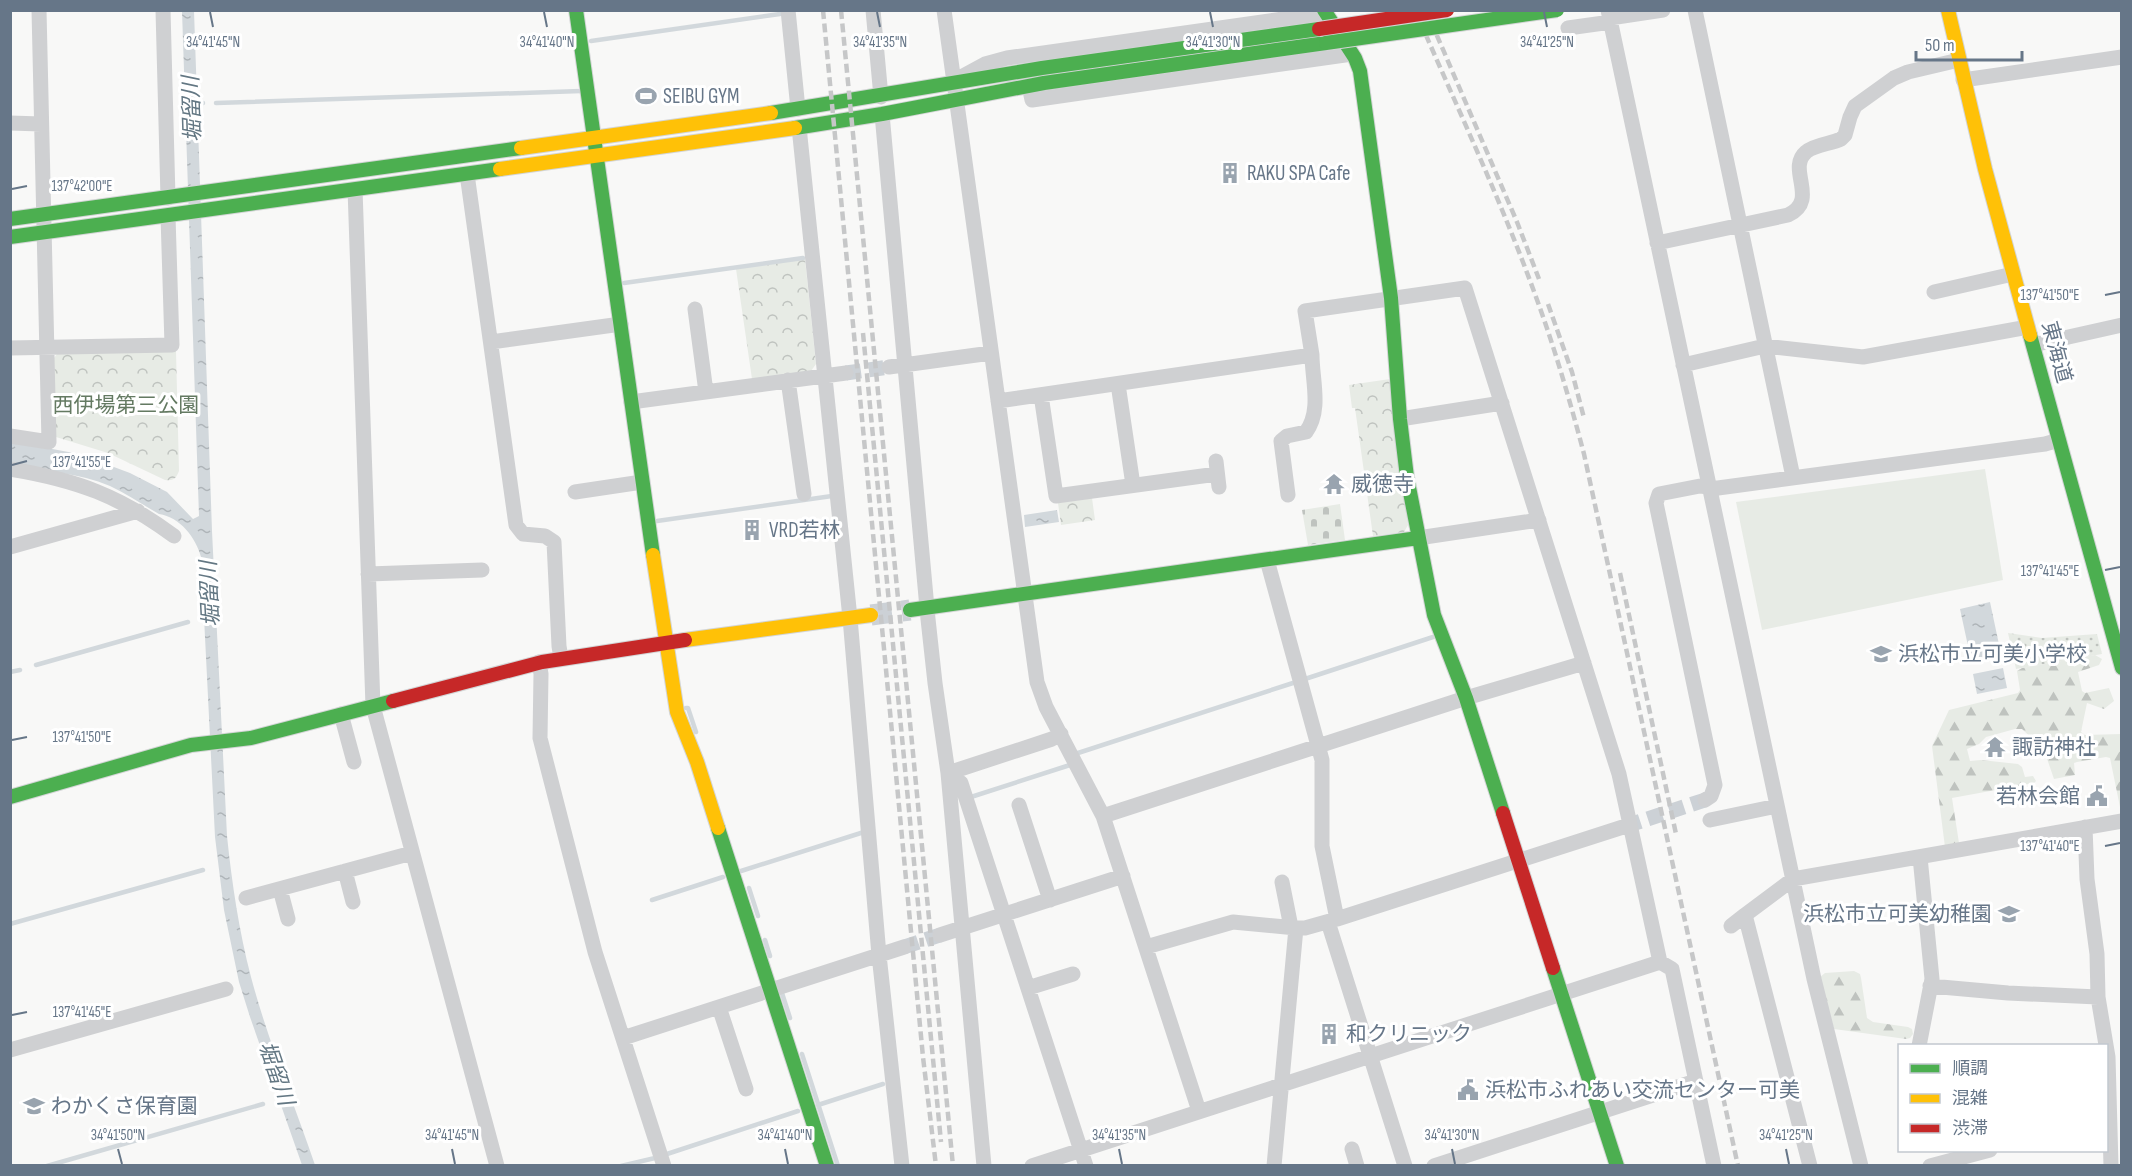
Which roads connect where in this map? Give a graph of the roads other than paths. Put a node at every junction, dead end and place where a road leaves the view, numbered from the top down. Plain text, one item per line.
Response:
1 (39, 10) edge
2 (163, 10) edge
3 (576, 10) edge
4 (788, 10) edge
5 (873, 10) edge
6 (944, 10) edge
7 (1448, 10) edge
8 (1557, 10) edge
9 (1663, 10) edge
10 (1695, 10) edge
11 (1948, 10) edge
12 (1325, 12) edge
13 (1610, 17) edge
14 (1568, 28) dead end
15 (1352, 54) junction
16 (2121, 57) edge
17 (1959, 60) junction
18 (1963, 80) junction
19 (954, 82) junction
20 (1029, 86) junction
21 (881, 97) junction
22 (956, 99) junction
23 (798, 109) junction
24 (882, 114) junction
25 (10, 123) edge
26 (41, 124) junction
27 (800, 127) junction
28 (595, 138) junction
29 (597, 155) junction
30 (467, 174) junction
31 (355, 189) junction
32 (174, 197) junction
33 (44, 215) junction
34 (174, 215) junction
35 (10, 219) edge
36 (1740, 225) junction
37 (44, 233) junction
38 (10, 237) edge
39 (1657, 243) junction
40 (2013, 274) junction
41 (1934, 292) dead end
42 (1391, 298) junction
43 (695, 309) dead end
44 (621, 324) junction
45 (2121, 325) edge
46 (2028, 327) junction
47 (491, 342) junction
48 (2033, 345) junction
49 (1766, 346) junction
50 (10, 348) edge
51 (47, 348) junction
52 (991, 353) junction
53 (1311, 355) junction
54 (906, 365) junction
55 (1683, 365) junction
56 (888, 367) tunnel mouth
57 (846, 373) tunnel mouth
58 (825, 375) junction
59 (788, 380) junction
60 (1118, 384) junction
61 (706, 392) junction
62 (1041, 395) junction
63 (998, 401) junction
64 (631, 402) junction
65 (1502, 403) junction
66 (1400, 419) junction
67 (10, 436) edge
68 (2059, 440) junction
69 (10, 469) edge
70 (1217, 474) dead end
71 (1793, 477) junction
72 (642, 482) junction
73 (1133, 485) junction
74 (1709, 487) junction
75 (574, 492) dead end
76 (804, 494) dead end
77 (1288, 495) dead end
78 (138, 511) junction
79 (1539, 520) junction
80 (174, 536) dead end
81 (1418, 538) junction
82 (10, 548) edge
83 (1267, 560) junction
84 (482, 570) dead end
85 (368, 574) junction
86 (1024, 594) junction
87 (928, 607) junction
88 (910, 610) tunnel mouth
89 (871, 615) tunnel mouth
90 (850, 618) junction
91 (665, 643) junction
92 (561, 658) junction
93 (539, 662) junction
94 (1584, 663) junction
95 (2121, 668) edge
96 (1466, 698) junction
97 (373, 706) junction
98 (341, 714) junction
99 (1061, 734) junction
100 (1318, 746) junction
101 (354, 762) dead end
102 (948, 773) junction
103 (10, 797) edge
104 (1705, 800) dead end
105 (1019, 805) dead end
106 (1777, 806) junction
107 (1104, 816) junction
108 (1710, 820) dead end
109 (2121, 821) edge
110 (1626, 826) tunnel mouth
111 (2085, 827) junction
112 (412, 853) junction
113 (1920, 857) junction
114 (1519, 860) junction
115 (345, 871) junction
116 (1123, 876) junction
117 (1793, 879) junction
118 (1282, 882) dead end
119 (280, 889) junction
120 (246, 898) dead end
121 (1050, 900) junction
122 (353, 902) dead end
123 (1004, 915) junction
124 (1745, 915) junction
125 (288, 919) dead end
126 (1332, 920) junction
127 (1731, 926) dead end
128 (1294, 928) junction
129 (961, 929) junction
130 (940, 935) tunnel mouth
131 (904, 947) tunnel mouth
132 (1146, 947) junction
133 (879, 955) junction
134 (1660, 962) junction
135 (1073, 974) dead end
136 (1930, 986) junction
137 (1028, 988) junction
138 (226, 989) dead end
139 (770, 990) junction
140 (1562, 994) junction
141 (2098, 997) junction
142 (719, 1007) junction
143 (623, 1038) junction
144 (1919, 1044) edge
145 (2106, 1044) edge
146 (10, 1050) edge
147 (1370, 1056) junction
148 (2108, 1057) edge
149 (1696, 1081) junction
150 (1281, 1084) junction
151 (746, 1089) dead end
152 (1199, 1111) junction
153 (1600, 1112) junction
154 (1352, 1149) dead end
155 (1080, 1150) junction
156 (1981, 1152) edge
157 (1949, 1159) edge
158 (496, 1166) edge
159 (664, 1166) edge
160 (827, 1166) edge
161 (902, 1166) edge
162 (984, 1166) edge
163 (1032, 1166) edge
164 (1086, 1166) edge
165 (1274, 1166) edge
166 (1357, 1166) edge
167 (1405, 1166) edge
168 (1434, 1166) edge
169 (1617, 1166) edge
170 (1714, 1166) edge
171 (1810, 1166) edge
172 (1861, 1166) edge
173 (1930, 1166) edge
174 (2111, 1166) edge

1 - 26 street
2 - 32 street
3 - 28 main road
4 - 23 street
5 - 21 street
6 - 19 street
7 - 19 main road, bridge
8 - 20 main road, bridge
9 - 13 street
10 - 36 street
11 - 17 main road, 東海道
12 - 15 main road
12 - 19 street
13 - 14 street
13 - 39 street
15 - 20 street
15 - 42 main road
16 - 18 street
17 - 18 main road, 東海道
17 - 36 street
18 - 40 main road, 東海道
19 - 21 main road
19 - 22 street
20 - 22 main road
21 - 23 main road
22 - 24 main road
22 - 52 street
23 - 28 main road
24 - 27 main road
24 - 54 street
25 - 26 street
26 - 33 street
27 - 29 main road
27 - 58 street
28 - 29 main road
28 - 32 main road
29 - 30 main road
29 - 44 main road
30 - 31 main road
30 - 47 street
31 - 34 main road
31 - 85 street
32 - 33 main road
33 - 35 main road
33 - 37 street
34 - 37 main road
34 - 51 street
36 - 39 street
36 - 49 street
37 - 38 main road
37 - 51 street
39 - 55 street
40 - 41 street
40 - 46 main road, 東海道
42 - 53 street
42 - 65 street
42 - 66 main road
43 - 61 street
44 - 47 street
44 - 64 main road
45 - 48 street
46 - 48 main road, 東海道
46 - 49 street
47 - 92 street
48 - 68 main road, 東海道
49 - 55 street
49 - 71 street
50 - 51 street
51 - 67 street
52 - 54 street
52 - 63 street
53 - 60 street
53 - 77 street
54 - 56 street
54 - 87 street
55 - 74 street
57 - 58 street
58 - 59 street
58 - 90 street
59 - 61 street
59 - 76 street
60 - 62 street
60 - 73 street
61 - 64 street
62 - 63 street
62 - 73 street
63 - 86 street
64 - 72 main road
65 - 66 street
65 - 79 street
66 - 81 main road
68 - 71 street
68 - 95 main road, 東海道
69 - 78 street
70 - 73 street
71 - 74 street
72 - 75 street
72 - 91 main road
74 - 104 street
74 - 106 street
78 - 80 street
78 - 82 street
79 - 81 street
79 - 94 street
81 - 83 main road
81 - 96 main road
83 - 86 main road
83 - 100 street
84 - 85 street
85 - 97 street
86 - 87 main road
86 - 99 street
87 - 88 main road
87 - 102 street
89 - 90 main road
90 - 91 main road
90 - 133 street
91 - 92 main road
91 - 139 main road
92 - 93 main road
93 - 97 main road
93 - 143 street
94 - 96 street
94 - 134 street
96 - 100 street
96 - 114 main road
97 - 98 main road
97 - 112 street
98 - 101 street
98 - 103 main road
99 - 102 street
99 - 107 street
100 - 107 street
100 - 126 street
102 - 123 street
102 - 129 street
105 - 121 street
106 - 108 street
106 - 117 street
107 - 116 street
109 - 111 street
110 - 114 street
111 - 113 street
111 - 141 street
112 - 115 street
112 - 158 street
113 - 117 street
113 - 136 street
114 - 126 street
114 - 140 main road
115 - 119 street
115 - 122 street
116 - 121 street
116 - 132 street
117 - 124 street
117 - 172 street
118 - 128 street
119 - 120 street
119 - 125 street
121 - 123 street
123 - 129 street
123 - 137 street
124 - 127 street
124 - 171 street
126 - 128 street
126 - 147 street
128 - 132 street
128 - 150 street
129 - 130 street
129 - 162 street
131 - 133 street
132 - 152 street
133 - 139 street
133 - 161 street
134 - 140 street
134 - 149 street
135 - 137 street
136 - 141 street
136 - 144 street
137 - 155 street
138 - 146 street
139 - 142 street
139 - 160 main road
140 - 147 street
140 - 153 main road
141 - 145 street
142 - 143 street
142 - 151 street
143 - 159 street
147 - 150 street
147 - 167 street
148 - 174 street
149 - 153 street
149 - 170 street
150 - 152 street
150 - 165 street
152 - 155 street
153 - 168 street
153 - 169 main road
154 - 166 street
155 - 163 street
155 - 164 street
156 - 157 street
157 - 173 street

